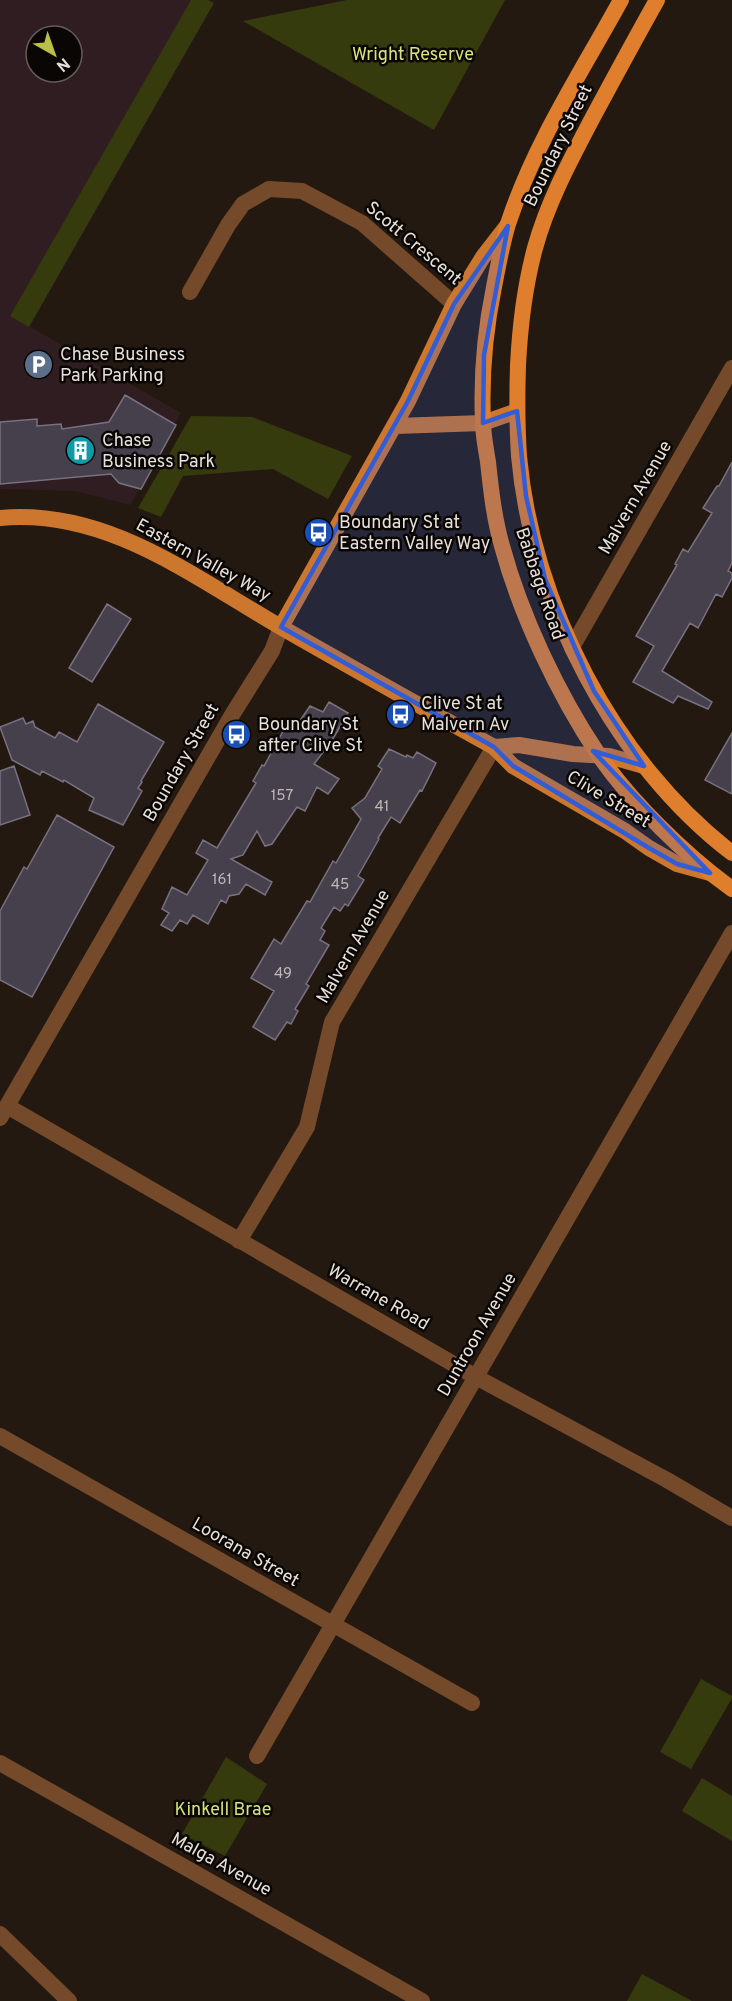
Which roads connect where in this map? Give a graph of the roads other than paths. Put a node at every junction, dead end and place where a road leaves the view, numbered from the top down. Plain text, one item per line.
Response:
1 (621, 0) edge
2 (657, 0) edge
3 (508, 226) junction
4 (190, 292) dead end
5 (454, 304) junction
6 (732, 368) edge
7 (517, 411) junction
8 (483, 423) junction
9 (395, 426) junction
10 (0, 518) edge
11 (280, 627) junction
12 (572, 647) junction
13 (494, 747) junction
14 (598, 754) junction
15 (644, 766) junction
16 (732, 853) edge
17 (710, 873) junction
18 (732, 889) edge
19 (732, 933) edge
20 (4, 1112) edge
21 (239, 1240) junction
22 (476, 1377) junction
23 (0, 1436) edge
24 (732, 1518) edge
25 (333, 1625) junction
26 (472, 1702) dead end
27 (256, 1756) dead end
28 (0, 1763) edge
29 (0, 1934) edge
30 (69, 2001) edge
31 (422, 2001) edge

1 - 3 highway, Boundary Street
2 - 7 highway, Boundary Street
3 - 5 main road, Boundary Street
3 - 8 highway, Babbage Road
4 - 5 street, Scott Crescent
5 - 9 main road, Boundary Street
6 - 12 street, Malvern Avenue
7 - 8 main road
7 - 12 highway, Babbage Road
8 - 9 main road
8 - 14 highway, Babbage Road
9 - 11 main road, Boundary Street
10 - 11 main road, Eastern Valley Way
11 - 13 main road, Clive Street
11 - 20 street, Boundary Street
12 - 15 highway, Babbage Road
13 - 14 main road, Clive Street
13 - 17 main road, Clive Street
13 - 21 street, Malvern Avenue
14 - 15 main road, Clive Street
14 - 17 highway, Babbage Road
15 - 16 highway, Babbage Road
17 - 18 highway, Babbage Road
19 - 22 street, Duntroon Avenue
20 - 21 street, Warrane Road
21 - 22 street, Warrane Road
22 - 24 street, Warrane Road
22 - 25 street, Duntroon Avenue
23 - 25 street, Loorana Street
25 - 26 street, Loorana Street
25 - 27 street, Duntroon Avenue
28 - 31 street, Malga Avenue
29 - 30 street

